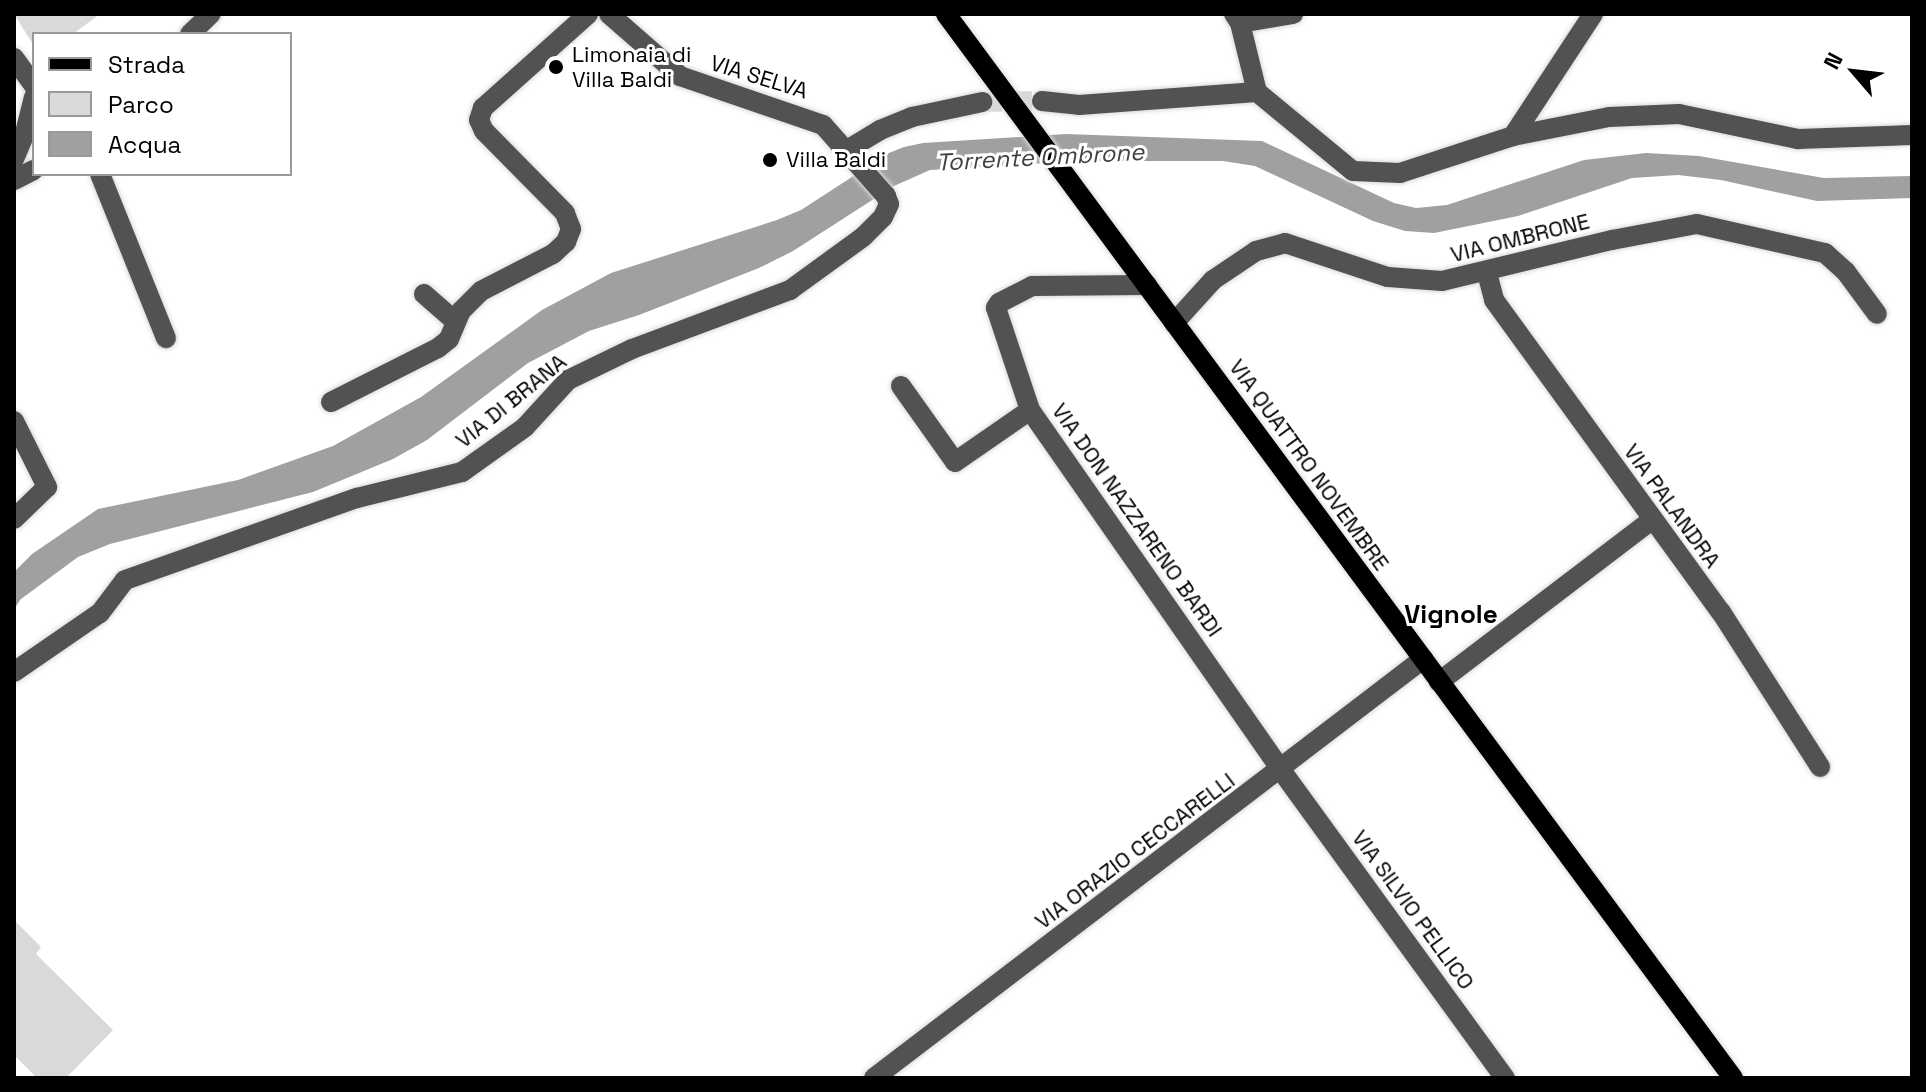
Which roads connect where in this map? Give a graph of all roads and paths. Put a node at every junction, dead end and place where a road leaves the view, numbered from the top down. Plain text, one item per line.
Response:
1 (211, 14) edge
2 (588, 14) edge
3 (609, 14) edge
4 (946, 14) edge
5 (1293, 14) edge
6 (1593, 14) edge
7 (1237, 18) edge
8 (192, 32) edge
9 (14, 58) edge
10 (32, 83) edge
11 (1257, 92) junction
12 (1042, 101) tunnel mouth
13 (982, 102) tunnel mouth
14 (32, 105) edge
15 (1912, 135) edge
16 (1513, 136) junction
17 (851, 154) junction
18 (14, 159) edge
19 (32, 171) edge
20 (101, 176) edge
21 (14, 180) edge
22 (886, 196) joint
23 (1487, 273) junction
24 (1147, 285) junction
25 (424, 294) dead end
26 (1877, 314) dead end
27 (455, 321) junction
28 (1174, 323) junction
29 (166, 338) dead end
30 (901, 386) dead end
31 (331, 402) dead end
32 (1030, 410) junction
33 (14, 421) edge
34 (14, 519) edge
35 (1652, 520) junction
36 (1423, 659) junction
37 (14, 672) edge
38 (1439, 682) junction
39 (1820, 767) dead end
40 (1281, 770) junction
41 (874, 1078) edge
42 (1505, 1078) edge
43 (1733, 1078) edge

1 - 8 street
2 - 27 street
3 - 17 street, VIA SELVA
4 - 24 main road, VIA QUATTRO NOVEMBRE
5 - 7 street
6 - 16 street
7 - 11 street
9 - 10 street
11 - 12 street
11 - 16 street
13 - 17 street
14 - 18 street
15 - 16 street
17 - 22 street, VIA SELVA
19 - 21 street
20 - 29 street
22 - 37 street, VIA DI BRANA
23 - 26 street, VIA OMBRONE
23 - 28 street, VIA OMBRONE
23 - 35 street, VIA PALANDRA
24 - 28 main road, VIA QUATTRO NOVEMBRE
24 - 32 street
25 - 27 street
27 - 31 street
28 - 36 main road, VIA QUATTRO NOVEMBRE
30 - 32 street, VIA DON NAZZARENO BARDI
32 - 40 street, VIA DON NAZZARENO BARDI
33 - 34 street
35 - 38 street
35 - 39 street, VIA PALANDRA
36 - 38 main road, VIA QUATTRO NOVEMBRE
36 - 40 street, VIA ORAZIO CECCARELLI
38 - 43 main road, VIA QUATTRO NOVEMBRE
40 - 41 street, VIA ORAZIO CECCARELLI
40 - 42 street, VIA SILVIO PELLICO

